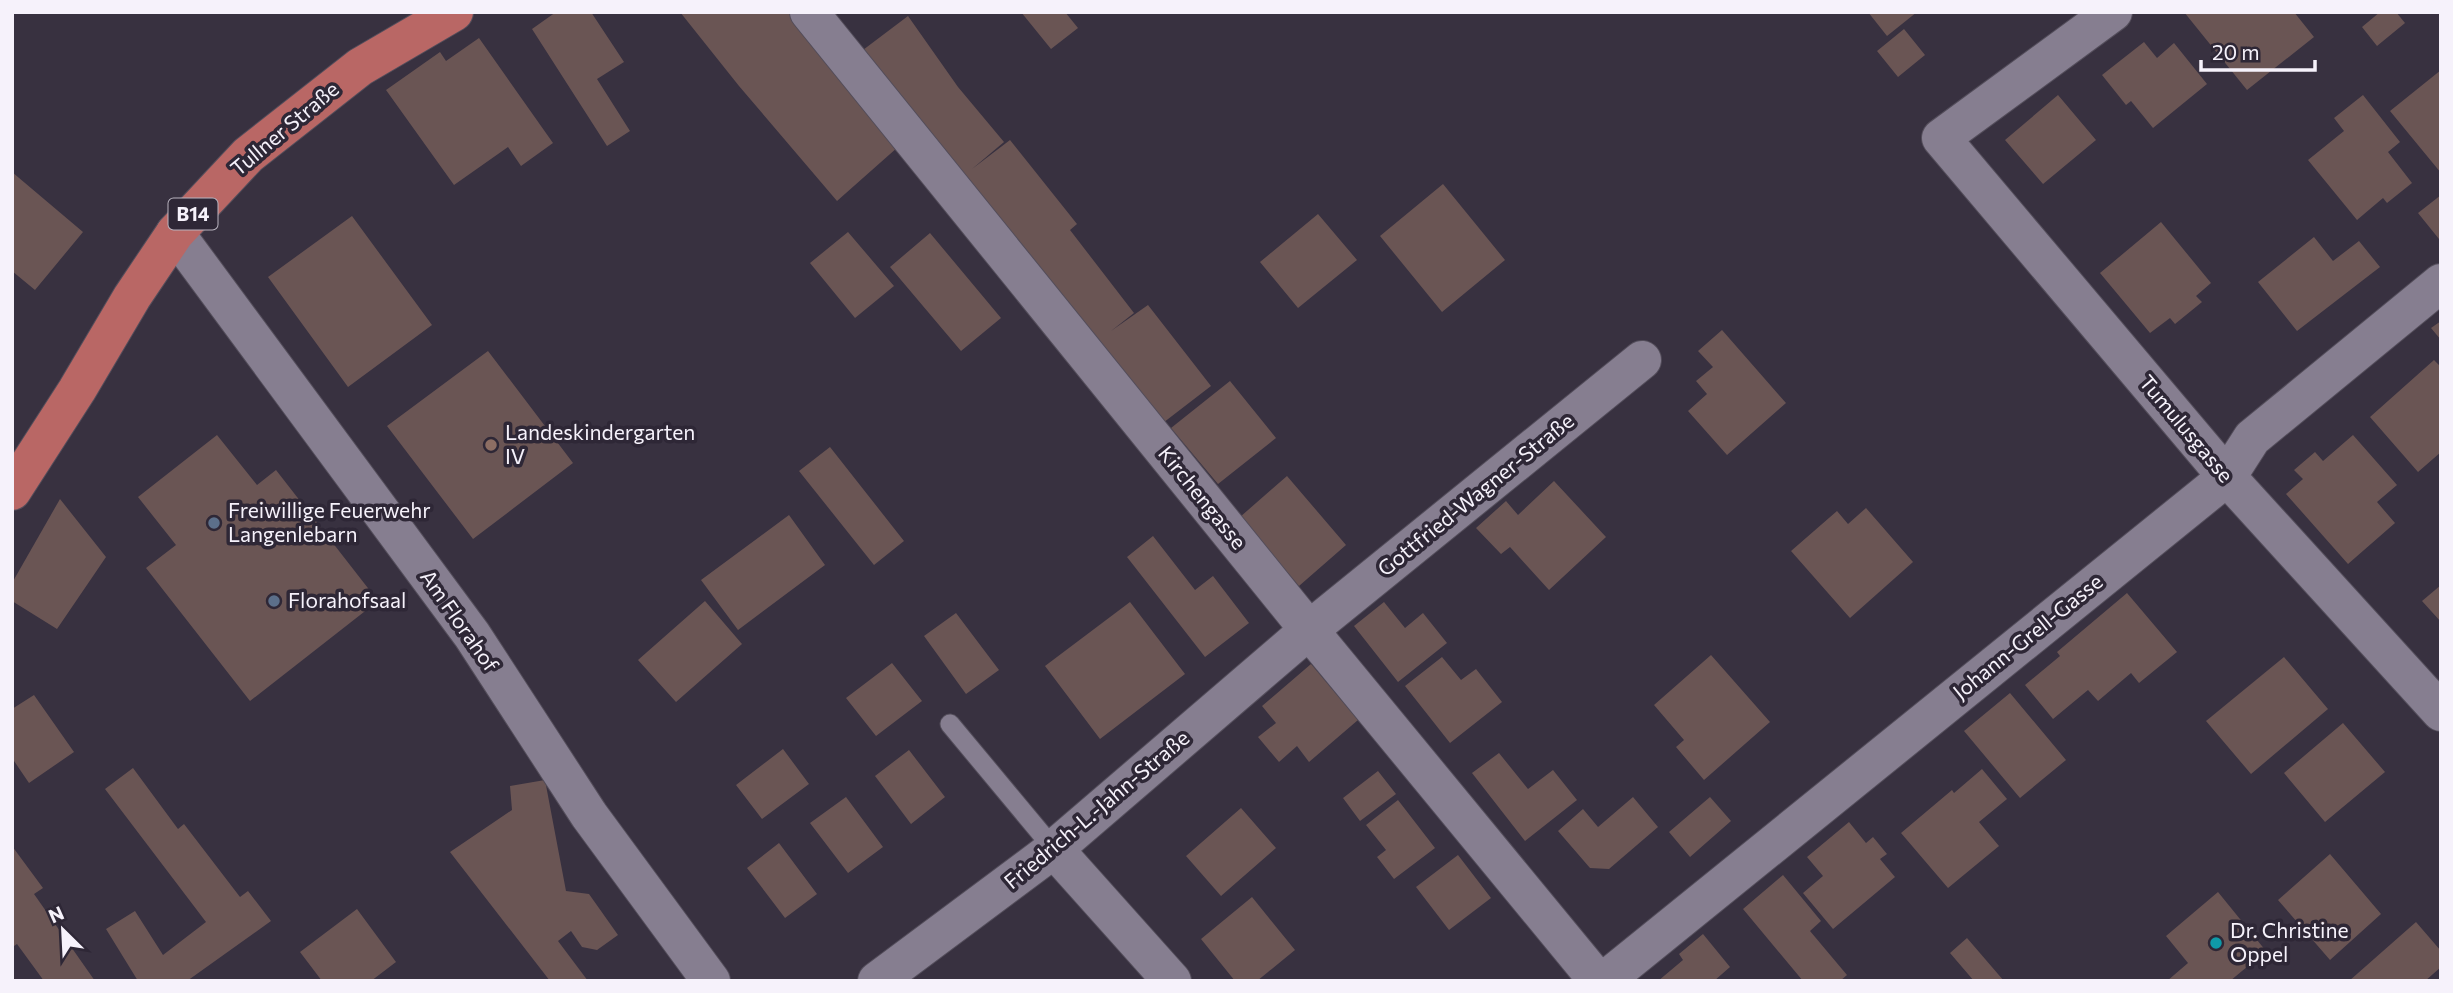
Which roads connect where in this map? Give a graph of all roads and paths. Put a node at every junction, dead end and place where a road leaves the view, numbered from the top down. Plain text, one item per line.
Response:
1 (809, 12) edge
2 (2113, 12) edge
3 (444, 15) edge
4 (175, 233) junction
5 (2441, 283) edge
6 (1642, 360) dead end
7 (2227, 477) junction
8 (12, 491) edge
9 (1309, 630) junction
10 (2441, 712) edge
11 (950, 724) dead end
12 (1055, 849) junction
13 (711, 981) edge
14 (877, 981) edge
15 (1172, 981) edge
16 (1598, 981) edge
17 (1604, 981) edge

1 - 9 street, Kirchengasse
2 - 7 street, Tumulusgasse
3 - 4 main road, Tullner Straße / B14
4 - 8 main road, Tullner Straße / B14
4 - 13 street, Am Florahof
5 - 7 street, Johann-Grell-Gasse
6 - 9 street, Gottfried-Wagner-Straße
7 - 10 street, Tumulusgasse
7 - 17 street, Johann-Grell-Gasse
9 - 12 street, Friedrich-L.-Jahn-Straße
9 - 16 street, Kirchengasse
11 - 12 lane
12 - 14 street, Friedrich-L.-Jahn-Straße
12 - 15 street

